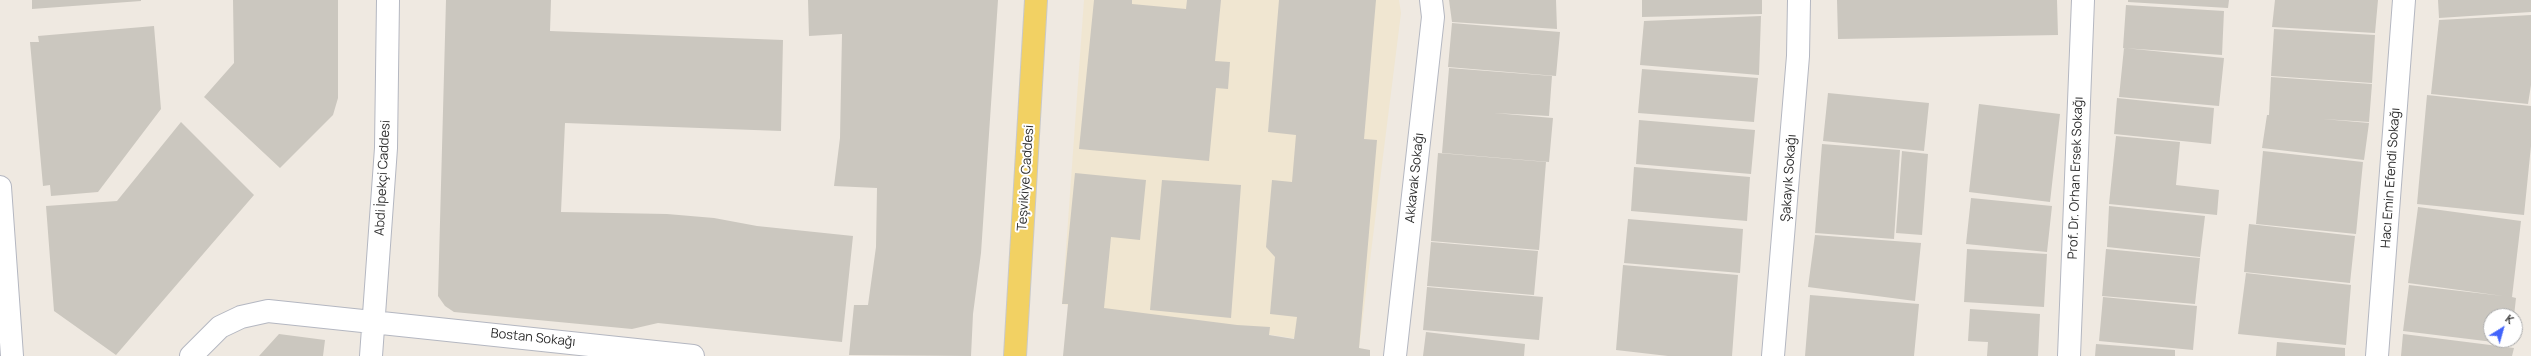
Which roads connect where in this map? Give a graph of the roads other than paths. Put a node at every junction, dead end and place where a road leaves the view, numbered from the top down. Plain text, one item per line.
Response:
1 (388, 0) edge
2 (1036, 0) edge
3 (1431, 0) edge
4 (1799, 0) edge
5 (2084, 0) edge
6 (2404, 0) edge
7 (0, 187) edge
8 (374, 321) junction
9 (12, 356) edge
10 (191, 356) edge
11 (371, 356) edge
12 (693, 356) edge
13 (1015, 356) edge
14 (1395, 356) edge
15 (1773, 356) edge
16 (2069, 356) edge
17 (2377, 356) edge

1 - 8 street, Abdi İpekçi Caddesi
2 - 13 main road, Teşvikiye Caddesi
3 - 14 street, Akkavak Sokağı
4 - 15 street, Şakayık Sokağı
5 - 16 street, Prof. Dr. Orhan Ersek Sokağı
6 - 17 street, Hacı Emin Efendi Sokağı
7 - 9 street
8 - 10 street, Bostan Sokağı
8 - 11 street, Abdi İpekçi Caddesi
8 - 12 street, Bostan Sokağı

